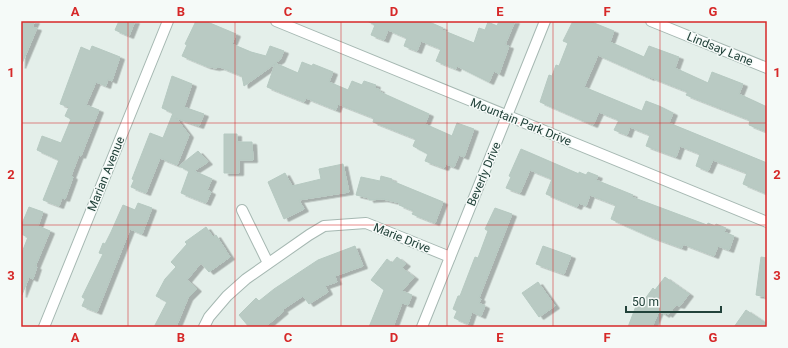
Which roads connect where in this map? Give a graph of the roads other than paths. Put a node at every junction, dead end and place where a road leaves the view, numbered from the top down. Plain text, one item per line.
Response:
1 (168, 21) edge
2 (276, 21) edge
3 (545, 21) edge
4 (651, 21) edge
5 (767, 68) edge
6 (508, 117) junction
7 (242, 210) dead end
8 (767, 222) edge
9 (450, 257) junction
10 (268, 263) junction
11 (44, 327) edge
12 (204, 327) edge
13 (422, 327) edge

1 - 11 street, Marian Avenue
2 - 6 street, Mountain Park Drive
3 - 6 street, Beverly Drive
4 - 5 street, Lindsay Lane
6 - 8 street, Mountain Park Drive
6 - 9 street, Beverly Drive
7 - 10 street
9 - 10 street, Marie Drive
9 - 13 street, Beverly Drive
10 - 12 street, Marie Drive

